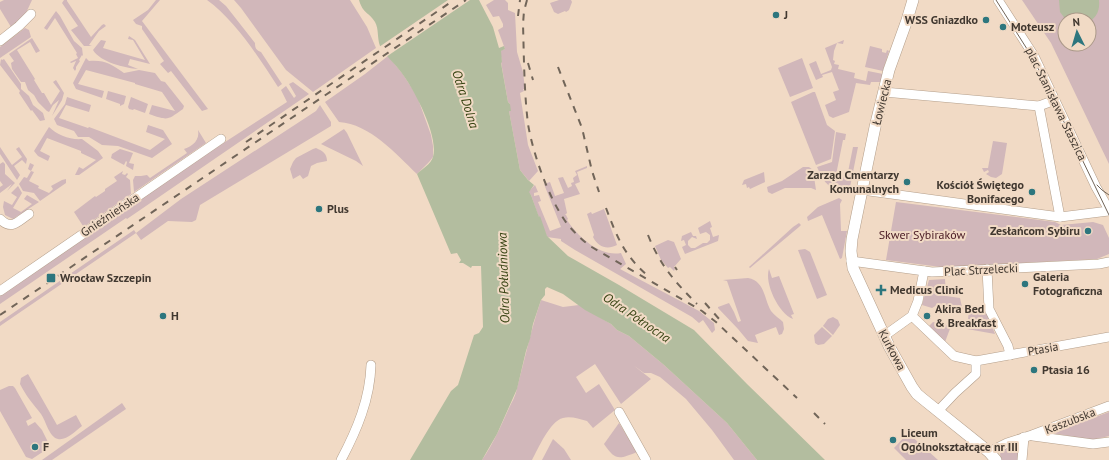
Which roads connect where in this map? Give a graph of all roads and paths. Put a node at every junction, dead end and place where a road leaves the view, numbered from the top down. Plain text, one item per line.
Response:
1 (913, 0) edge
2 (998, 0) edge
3 (31, 14) dead end
4 (0, 41) edge
5 (884, 92) junction
6 (1055, 100) junction
7 (1039, 106) junction
8 (221, 139) dead end
9 (862, 190) junction
10 (859, 206) joint
11 (1109, 211) edge
12 (29, 214) dead end
13 (1060, 217) junction
14 (0, 219) edge
15 (851, 261) junction
16 (1109, 262) edge
17 (987, 269) junction
18 (924, 271) junction
19 (0, 291) edge
20 (912, 316) junction
21 (884, 336) junction
22 (1109, 337) edge
23 (1010, 355) junction
24 (976, 361) junction
25 (371, 365) dead end
26 (1109, 406) edge
27 (938, 411) junction
28 (619, 412) dead end
29 (1028, 436) junction
30 (1109, 442) edge
31 (992, 454) edge
32 (341, 460) edge
33 (646, 460) edge
34 (1022, 460) edge

1 - 5 main road, Łowiecka
2 - 6 street, plac Stanisława Staszica
3 - 4 street
5 - 7 street
5 - 9 main road, Łowiecka
6 - 7 street
6 - 11 street, plac Stanisława Staszica
7 - 13 street, plac Stanisława Staszica
8 - 19 street, Gnieźnieńska
9 - 10 main road, Łowiecka
9 - 13 street
10 - 15 main road, Kurkowa
11 - 13 street
12 - 14 street
15 - 18 street, Plac Strzelecki
15 - 21 main road, Kurkowa
16 - 17 street, Plac Strzelecki
17 - 18 street, Plac Strzelecki
17 - 23 street
18 - 20 street
20 - 21 street
20 - 24 street, Ptasia
21 - 27 main road, Kurkowa
22 - 23 street, Ptasia
23 - 24 street, Ptasia
24 - 27 street
25 - 32 street
26 - 29 street, Kaszubska
27 - 31 main road, Kurkowa
28 - 33 street
29 - 30 street, Kaszubska
29 - 31 street, Kaszubska
29 - 34 street

